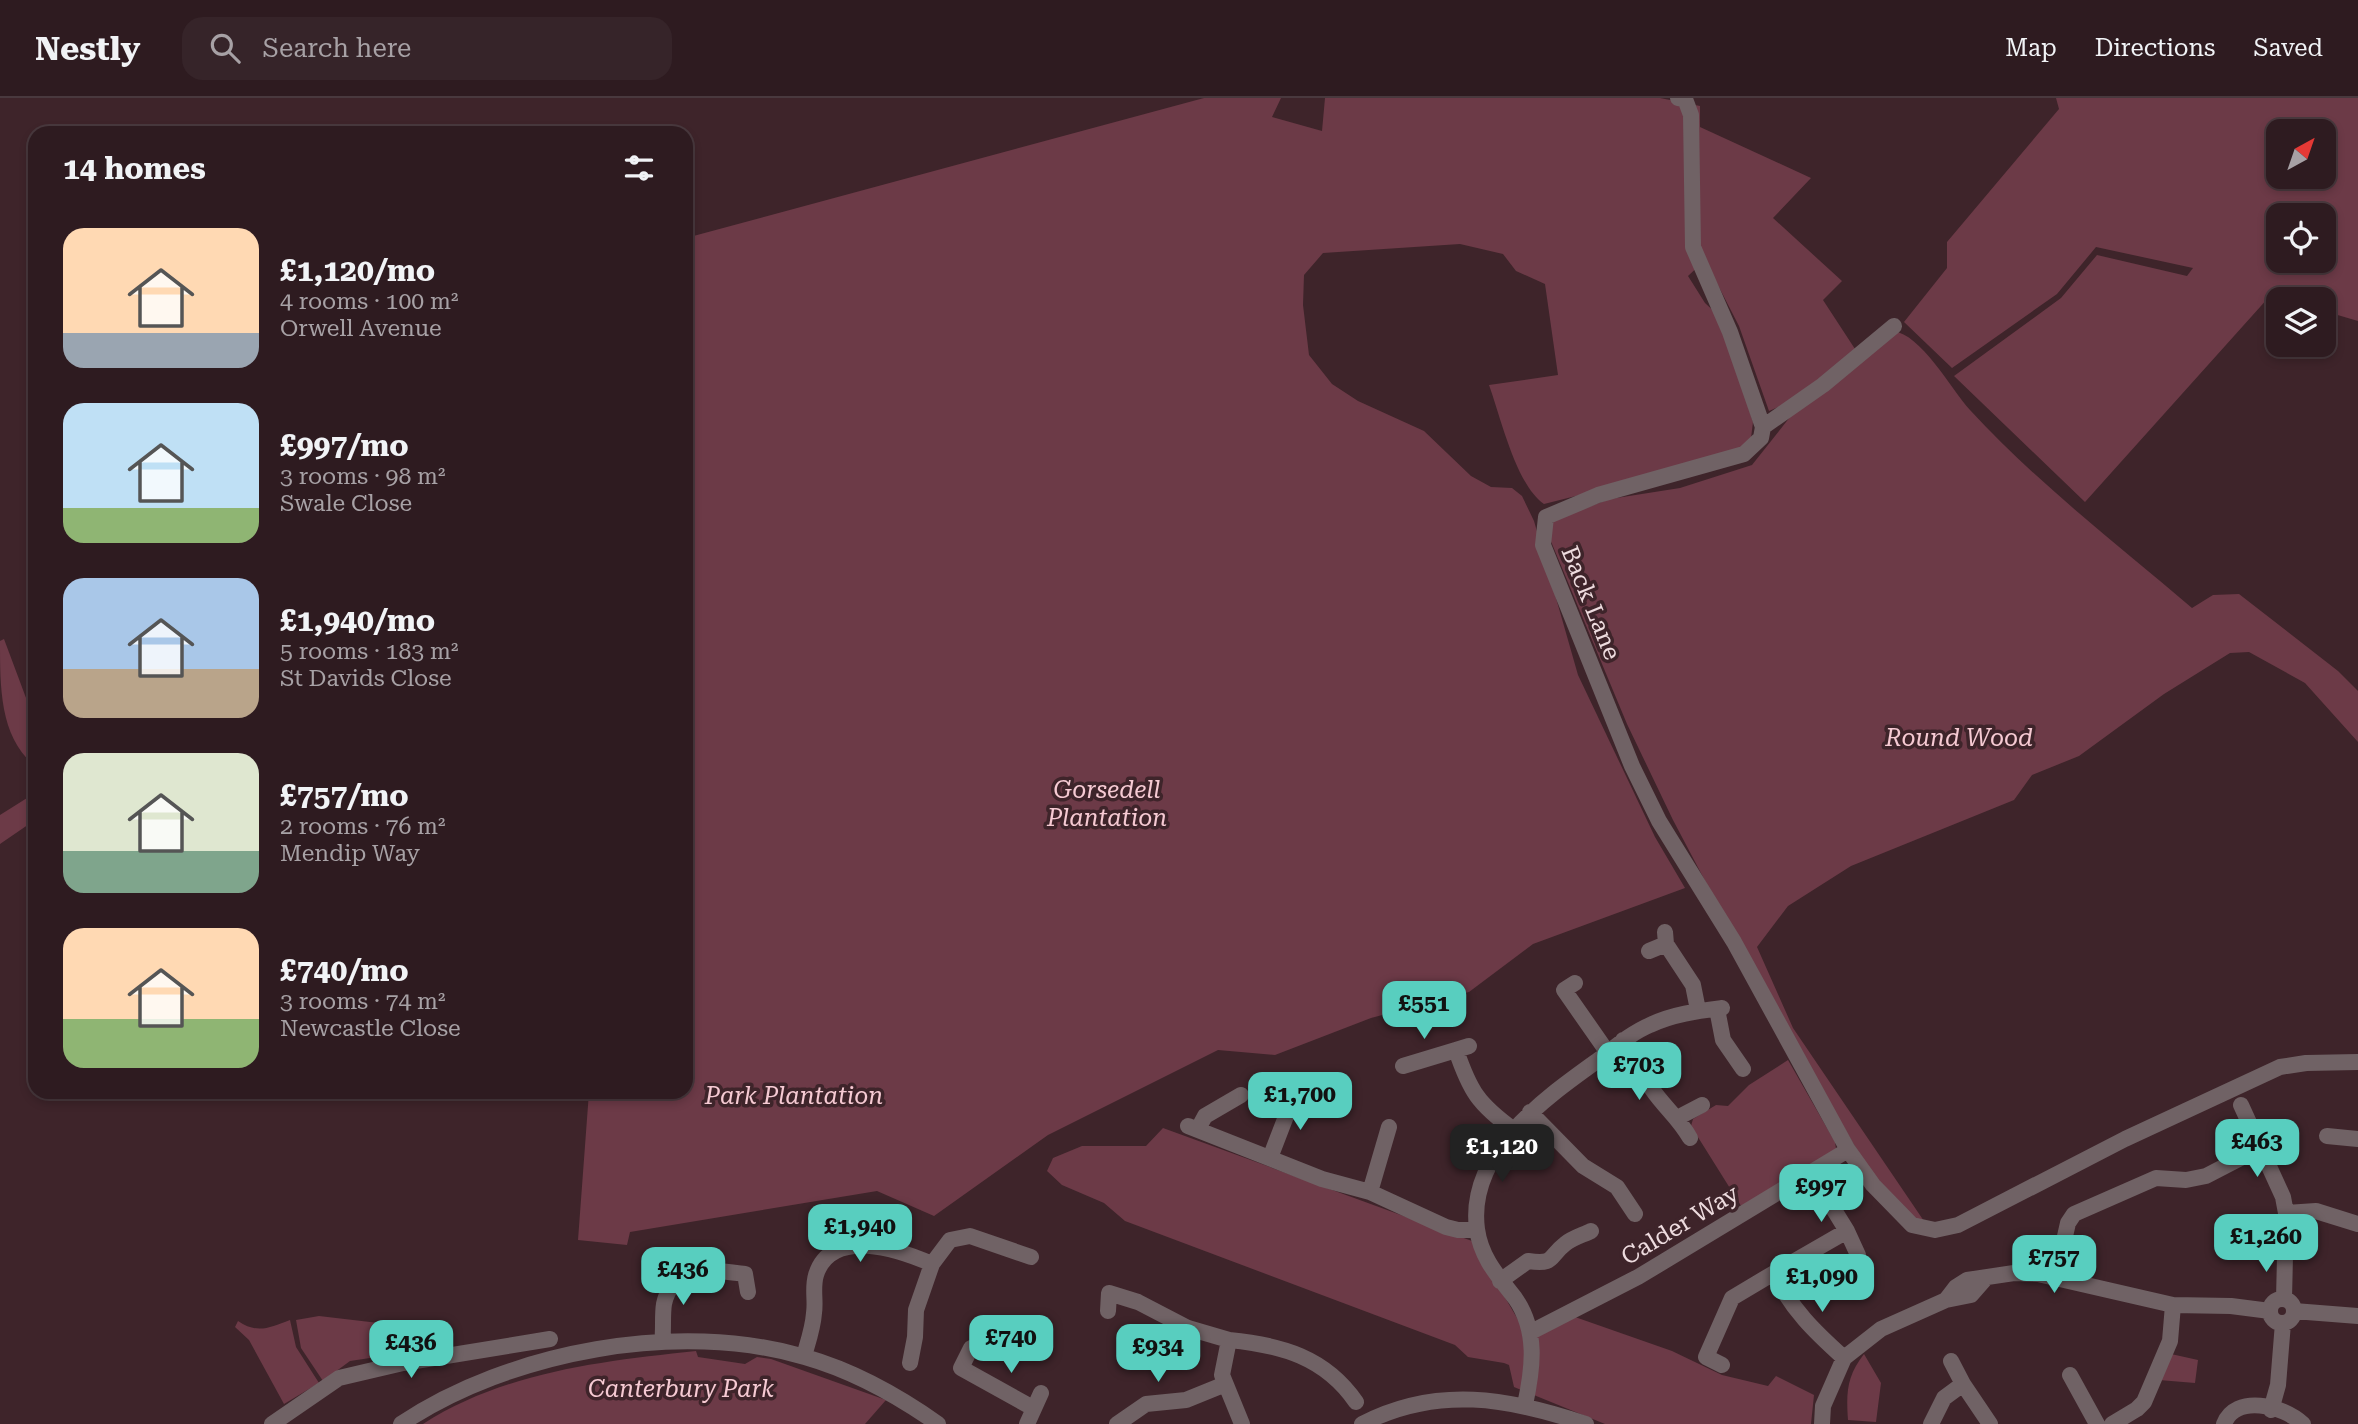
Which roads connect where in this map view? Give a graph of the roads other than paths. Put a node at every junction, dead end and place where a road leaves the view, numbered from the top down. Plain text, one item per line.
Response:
1 (1678, 98) edge
2 (1894, 326) dead end
3 (1763, 427) junction
4 (1649, 951) dead end
5 (1564, 989) dead end
6 (1698, 1010) junction
7 (1623, 1041) junction
8 (1608, 1053) junction
9 (2358, 1062) edge
10 (1403, 1066) dead end
11 (1743, 1069) dead end
12 (1342, 1086) dead end
13 (1241, 1095) dead end
14 (1273, 1100) dead end
15 (1702, 1105) dead end
16 (2241, 1105) dead end
17 (1290, 1106) junction
18 (1530, 1112) junction
19 (1679, 1117) junction
20 (1514, 1130) junction
21 (1382, 1133) dead end
22 (2327, 1136) dead end
23 (1690, 1138) dead end
24 (2358, 1139) edge
25 (2262, 1147) junction
26 (1849, 1150) junction
27 (1270, 1158) junction
28 (1370, 1192) junction
29 (1826, 1197) dead end
30 (2286, 1213) junction
31 (1635, 1214) dead end
32 (2358, 1224) edge
33 (1477, 1230) junction
34 (1591, 1231) dead end
35 (1847, 1231) junction
36 (1858, 1255) dead end
37 (1031, 1257) dead end
38 (932, 1264) junction
39 (1773, 1273) junction
40 (2056, 1276) junction
41 (1500, 1281) junction
42 (748, 1292) dead end
43 (2173, 1305) junction
44 (1108, 1311) dead end
45 (2287, 1311) junction
46 (2358, 1315) edge
47 (1531, 1332) junction
48 (550, 1339) dead end
49 (1229, 1339) junction
50 (662, 1342) junction
51 (971, 1348) dead end
52 (1689, 1352) dead end
53 (804, 1356) junction
54 (1706, 1357) junction
55 (1844, 1359) junction
56 (1951, 1361) dead end
57 (910, 1363) dead end
58 (1722, 1366) dead end
59 (2070, 1375) dead end
60 (1964, 1384) junction
61 (1223, 1385) junction
62 (1041, 1393) dead end
63 (1356, 1402) dead end
64 (1525, 1405) junction
65 (1033, 1408) junction
66 (2271, 1410) junction
67 (272, 1424) edge
68 (401, 1424) edge
69 (938, 1424) edge
70 (1027, 1424) edge
71 (1117, 1424) edge
72 (1242, 1424) edge
73 (1362, 1424) edge
74 (1586, 1424) edge
75 (1822, 1424) edge
76 (1931, 1424) edge
77 (1990, 1424) edge
78 (2097, 1424) edge
79 (2112, 1424) edge
80 (2224, 1424) edge
81 (2303, 1424) edge

1 - 3 street
2 - 3 street
3 - 26 street, Back Lane
4 - 6 street
5 - 8 street
6 - 7 street
6 - 11 street
7 - 8 street
7 - 19 street
8 - 18 street
9 - 26 street
10 - 20 street
12 - 17 street
13 - 27 street
14 - 17 street
15 - 19 street
16 - 25 street
17 - 27 street
18 - 20 street
18 - 31 street
19 - 23 street
20 - 33 street
21 - 28 street
22 - 24 street
25 - 30 street
25 - 40 street
26 - 47 street, Calder Way
27 - 28 street
28 - 33 street
29 - 35 street
30 - 32 street
30 - 45 street
33 - 41 street
34 - 41 street
35 - 36 street
35 - 39 street
37 - 38 street
38 - 53 street
38 - 57 street
39 - 54 street
39 - 55 street
40 - 43 street
40 - 55 street
41 - 47 street
42 - 50 street
43 - 45 street
43 - 79 street
44 - 49 street
45 - 46 street
45 - 66 street
47 - 64 street
48 - 67 street
49 - 61 street
49 - 63 street
50 - 53 street
50 - 68 street
51 - 65 street
52 - 54 street
53 - 69 street
54 - 58 street
55 - 75 street
56 - 60 street
59 - 78 street
60 - 76 street
60 - 77 street
61 - 71 street
61 - 72 street
62 - 65 street
64 - 73 street
64 - 74 street
65 - 70 street
66 - 80 street
66 - 81 street

